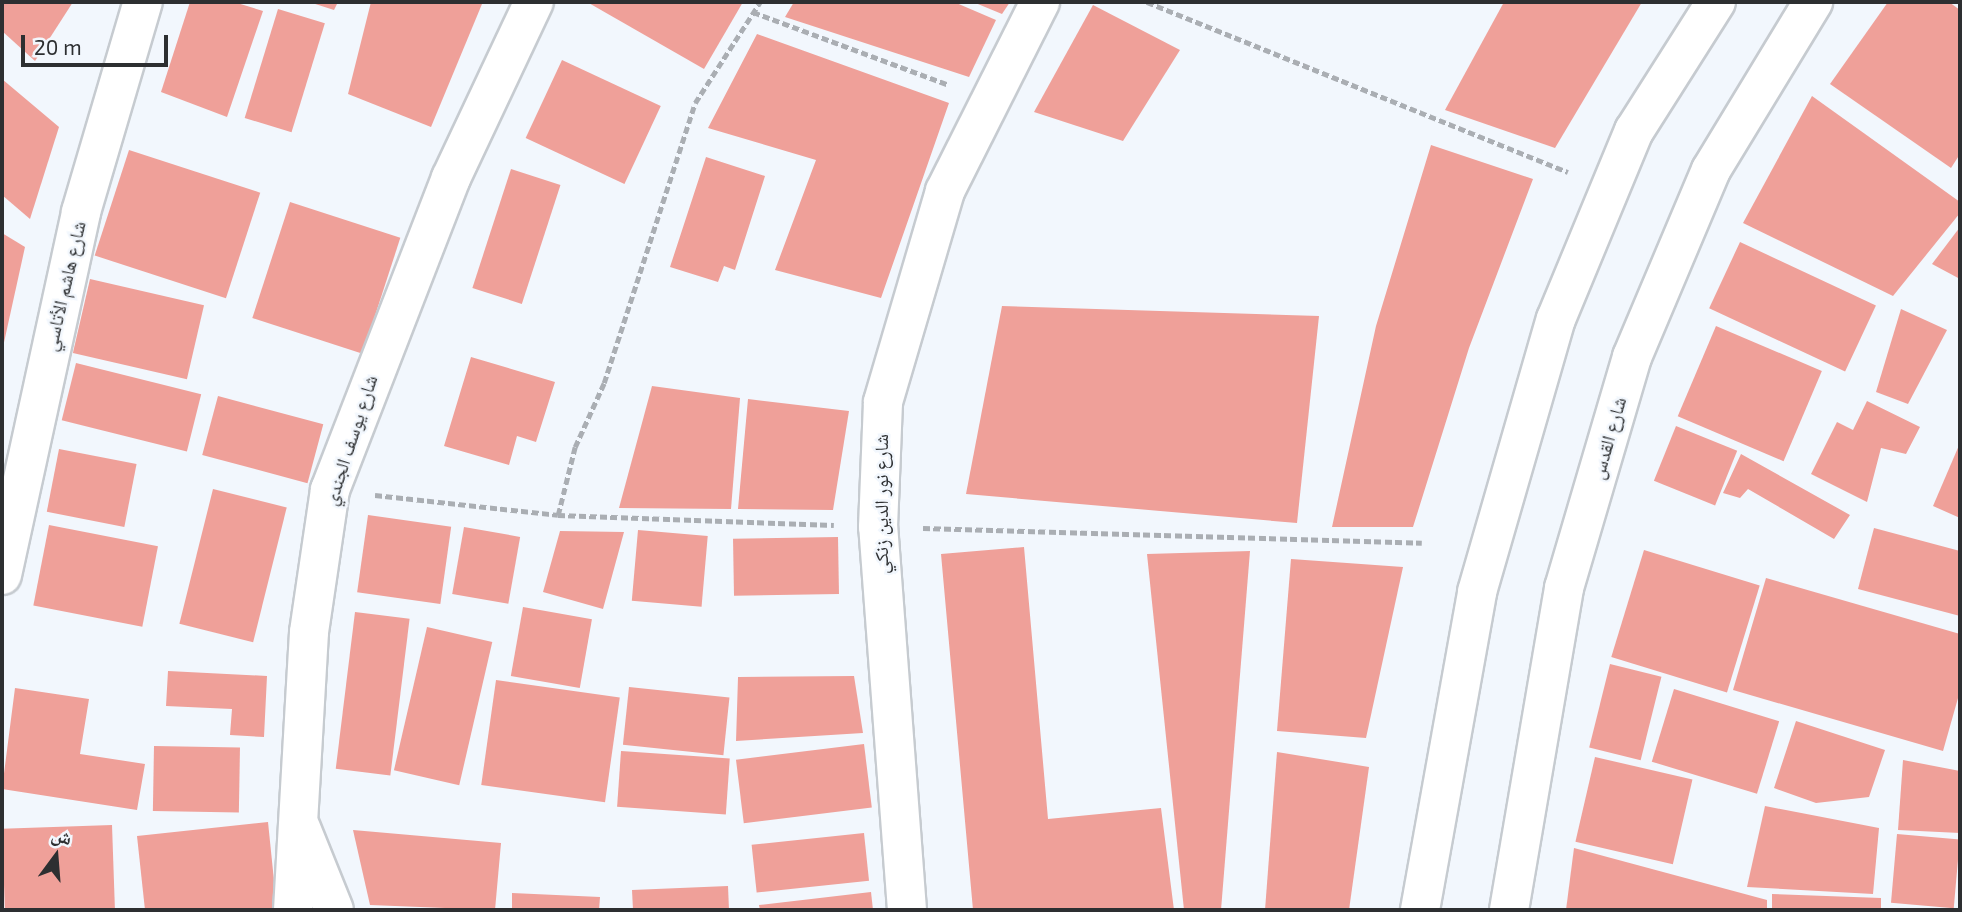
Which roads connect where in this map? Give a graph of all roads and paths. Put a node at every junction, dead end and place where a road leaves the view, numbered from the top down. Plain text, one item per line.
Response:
1 (143, 2) edge
2 (534, 2) edge
3 (760, 2) edge
4 (1040, 2) edge
5 (1147, 2) edge
6 (1716, 2) edge
7 (1813, 2) edge
8 (754, 12) junction
9 (986, 99) junction
10 (1609, 189) junction
11 (330, 490) junction
12 (558, 515) junction
13 (878, 527) junction
14 (1422, 543) dead end
15 (2, 575) edge
16 (297, 820) junction
17 (293, 910) edge
18 (334, 910) edge
19 (907, 910) edge
20 (1420, 910) edge
21 (1509, 910) edge

1 - 15 main road, شارع هاشم الأتاسي
2 - 11 main road, شارع يوسف الجندي
3 - 8 path
4 - 9 main road, شارع نور الدين زنكي
5 - 10 path
6 - 10 main road
7 - 21 main road, شارع القدس
8 - 9 path
8 - 12 path
9 - 13 main road, شارع نور الدين زنكي
10 - 20 main road
11 - 12 path
11 - 16 main road, شارع يوسف الجندي
12 - 13 path
13 - 14 path
13 - 19 main road, شارع نور الدين زنكي
16 - 17 main road, شارع يوسف الجندي
16 - 18 main road

